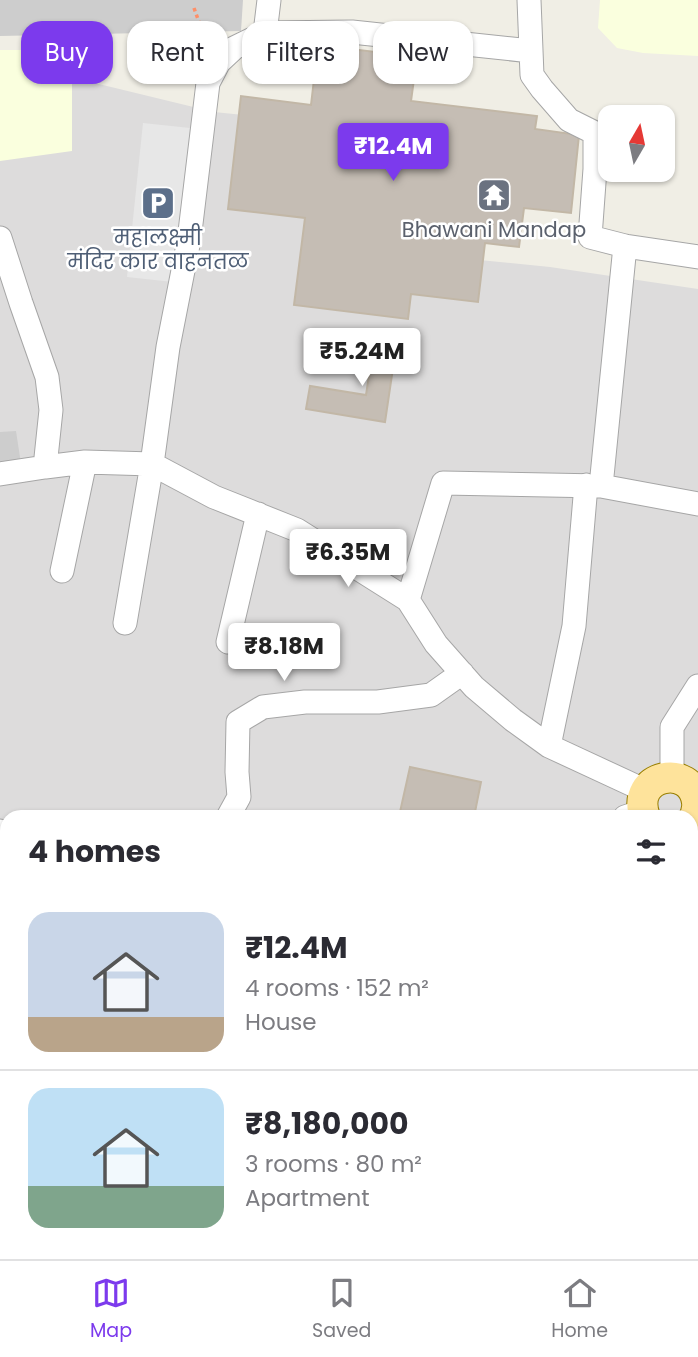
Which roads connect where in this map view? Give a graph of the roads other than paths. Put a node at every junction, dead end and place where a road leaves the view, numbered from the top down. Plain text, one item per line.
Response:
1 (269, 0) edge
2 (529, 0) edge
3 (266, 21) edge
4 (359, 33) edge
5 (242, 44) edge
6 (531, 51) junction
7 (0, 238) edge
8 (625, 246) junction
9 (698, 257) edge
10 (85, 462) junction
11 (152, 464) junction
12 (45, 467) junction
13 (0, 474) edge
14 (594, 485) junction
15 (698, 504) edge
16 (258, 514) junction
17 (62, 571) dead end
18 (408, 600) junction
19 (125, 622) dead end
20 (228, 642) dead end
21 (462, 673) junction
22 (698, 686) edge
23 (549, 746) junction
24 (646, 803) edge
25 (232, 810) edge
26 (696, 810) edge

1 - 3 street
2 - 6 street
4 - 6 street
5 - 11 street
6 - 8 street
7 - 12 street
8 - 9 street
8 - 14 street
10 - 11 street
10 - 12 street
10 - 17 street
11 - 16 street
11 - 19 street
12 - 13 street
14 - 15 street
14 - 18 street
14 - 23 street
16 - 18 street
16 - 20 street
18 - 21 street
21 - 23 street
21 - 25 street
22 - 24 street
23 - 24 street
24 - 26 main road

